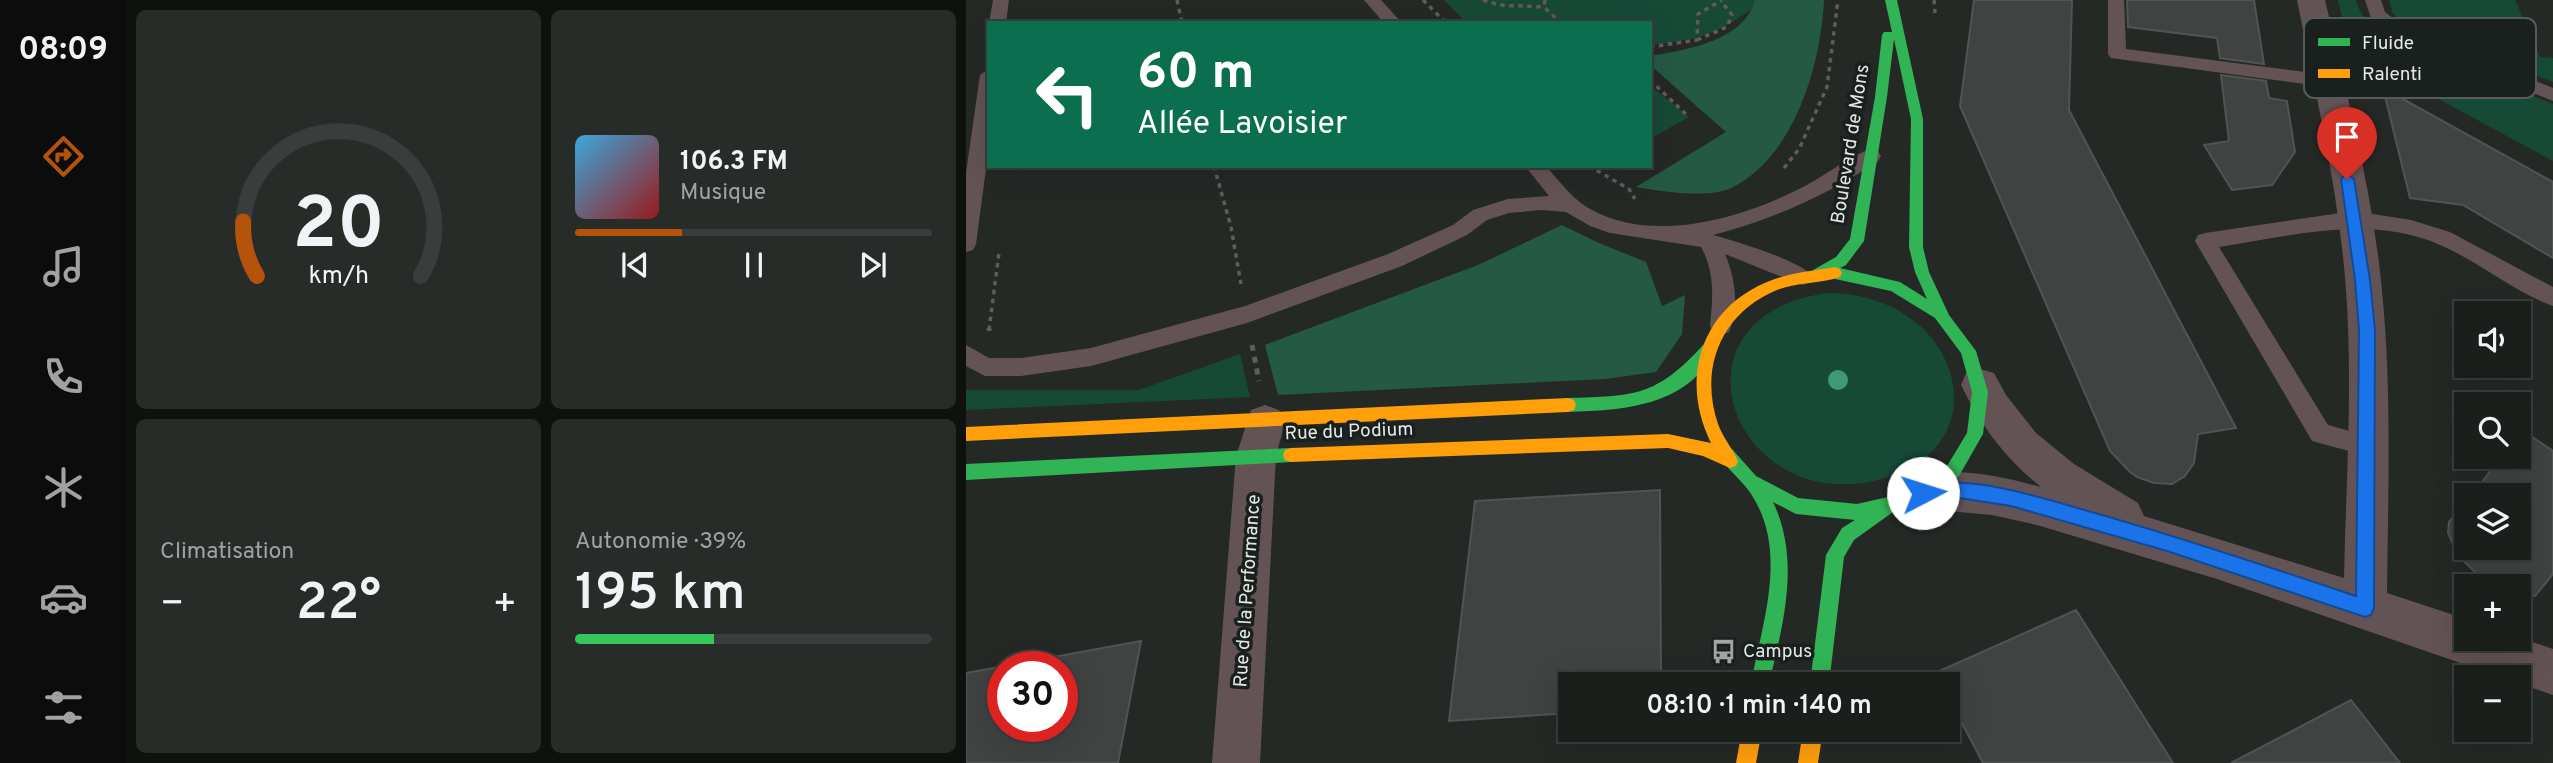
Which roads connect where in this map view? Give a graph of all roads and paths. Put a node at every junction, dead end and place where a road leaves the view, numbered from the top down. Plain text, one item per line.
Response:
1 (1001, 0) edge
2 (1177, 0) edge
3 (1372, 0) edge
4 (1423, 0) edge
5 (1483, 0) edge
6 (1545, 0) edge
7 (1838, 0) edge
8 (2116, 0) edge
9 (2311, 0) edge
10 (2373, 0) edge
11 (1722, 1) edge
12 (1891, 1) edge
13 (1544, 7) junction
14 (2315, 18) edge
15 (2382, 18) edge
16 (997, 21) edge
17 (1182, 21) edge
18 (1392, 21) edge
19 (1444, 21) edge
20 (1559, 21) edge
21 (1697, 40) junction
22 (1652, 47) edge
23 (2304, 78) edge
24 (1652, 82) edge
25 (2536, 88) edge
26 (987, 90) edge
27 (2553, 95) edge
28 (2331, 98) edge
29 (1689, 117) dead end
30 (1871, 156) junction
31 (1536, 168) edge
32 (1593, 168) edge
33 (1783, 170) dead end
34 (1637, 202) dead end
35 (1568, 205) junction
36 (2354, 219) junction
37 (1676, 234) junction
38 (1708, 242) junction
39 (966, 244) edge
40 (1000, 251) dead end
41 (1810, 275) junction
42 (2553, 297) edge
43 (1943, 315) junction
44 (1721, 326) junction
45 (1708, 350) junction
46 (966, 354) edge
47 (985, 367) junction
48 (1980, 386) junction
49 (966, 434) edge
50 (1261, 438) junction
51 (2367, 445) junction
52 (1730, 461) junction
53 (966, 472) edge
54 (1754, 484) junction
55 (1907, 500) junction
56 (2167, 542) junction
57 (2365, 608) junction
58 (1762, 672) edge
59 (1820, 672) edge
60 (2553, 672) edge
61 (1750, 742) edge
62 (1811, 742) edge
63 (1236, 763) edge
64 (1746, 763) edge
65 (1808, 763) edge

1 - 16 lane
2 - 17 path
3 - 18 lane
4 - 19 path
5 - 13 path
6 - 13 path
7 - 33 path
8 - 23 lane
9 - 14 street
10 - 15 lane
11 - 21 path
11 - 21 path
12 - 30 main road, Boulevard de Mons
12 - 43 main road, Boulevard de Mons
13 - 20 path
21 - 22 path
24 - 29 path
25 - 27 lane
26 - 39 lane
28 - 36 street
30 - 37 lane
30 - 41 main road, Boulevard de Mons
31 - 35 lane
32 - 34 path
35 - 37 lane
35 - 47 lane
36 - 42 lane
36 - 51 street
36 - 51 lane
37 - 38 lane
38 - 41 lane
38 - 44 lane
40 - 47 path
41 - 43 main road
41 - 44 main road
43 - 48 main road
44 - 45 main road
45 - 50 main road, Rue du Podium
45 - 52 main road
46 - 47 lane
48 - 55 main road
48 - 56 street
49 - 50 main road, Rue du Podium
50 - 52 main road, Rue du Podium
50 - 53 main road, Rue du Podium
50 - 63 street, Rue de la Performance
51 - 57 street
52 - 54 main road
54 - 55 main road
54 - 58 main road
55 - 56 street
55 - 59 main road
56 - 57 street
57 - 60 street
61 - 64 main road
62 - 65 main road

